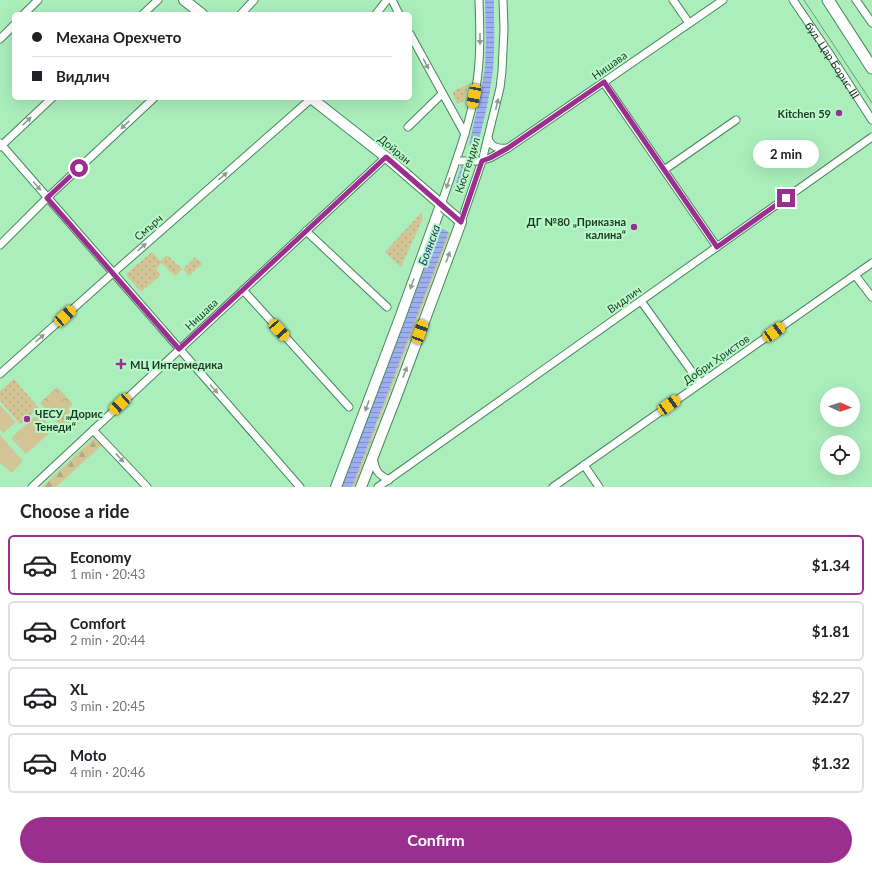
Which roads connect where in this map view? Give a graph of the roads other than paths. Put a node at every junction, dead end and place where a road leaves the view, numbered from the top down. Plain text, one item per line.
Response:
1 (38, 0) edge
2 (158, 0) edge
3 (184, 0) edge
4 (254, 0) edge
5 (387, 0) edge
6 (392, 0) edge
7 (479, 0) edge
8 (503, 0) edge
9 (673, 0) edge
10 (723, 0) edge
11 (793, 0) edge
12 (828, 0) edge
13 (856, 0) edge
14 (26, 12) edge
15 (145, 12) edge
16 (199, 12) edge
17 (243, 12) edge
18 (378, 12) edge
19 (398, 12) edge
20 (689, 23) junction
21 (872, 24) edge
22 (12, 27) edge
23 (412, 38) edge
24 (0, 39) edge
25 (872, 68) edge
26 (604, 82) junction
27 (442, 94) junction
28 (50, 100) edge
29 (152, 100) edge
30 (309, 100) edge
31 (314, 100) edge
32 (736, 120) dead end
33 (872, 120) edge
34 (408, 127) dead end
35 (464, 134) junction
36 (872, 137) edge
37 (488, 138) junction
38 (1, 145) edge
39 (508, 148) junction
40 (386, 157) junction
41 (458, 161) junction
42 (481, 161) junction
43 (664, 170) junction
44 (47, 198) junction
45 (442, 206) junction
46 (459, 220) junction
47 (306, 231) junction
48 (0, 245) edge
49 (717, 247) junction
50 (872, 263) edge
51 (113, 273) junction
52 (855, 275) junction
53 (243, 290) junction
54 (872, 297) edge
55 (641, 301) junction
56 (387, 306) dead end
57 (179, 349) junction
58 (0, 374) edge
59 (700, 383) junction
60 (349, 407) dead end
61 (93, 430) junction
62 (372, 457) junction
63 (584, 465) junction
64 (389, 480) junction
65 (32, 487) edge
66 (146, 487) edge
67 (300, 487) edge
68 (336, 487) edge
69 (361, 487) edge
70 (378, 487) edge
71 (553, 487) edge
72 (599, 487) edge

1 - 14 street
2 - 15 street
3 - 16 street
4 - 17 street
5 - 18 street
6 - 19 street
7 -> 35 street, Кюстендил
37 -> 8 street, Кюстендил
9 - 20 street
10 - 20 street, Нишава
11 - 33 street, бул. Цар Борис III
12 - 25 main road
13 - 21 street
20 - 26 street, Нишава
22 - 24 street
23 -> 27 street
26 - 39 street, Нишава
26 - 43 street
27 - 34 street
27 - 35 street
38 -> 28 street
29 -> 44 street
51 -> 30 street, Смърч
31 - 40 street, Дойран
32 - 43 street
35 - 41 street, Кюстендил
36 - 49 street, Видлич
37 - 39 street
37 - 42 street, Кюстендил
38 -> 44 street
39 - 42 street, Нишава
40 - 45 street, Дойран
40 - 47 street, Нишава
41 - 42 street, Нишава, bridge
41 -> 45 street, Кюстендил
42 - 46 street, Кюстендил
43 - 49 street
44 - 48 street
44 - 51 street
45 - 46 street, Дойран, bridge
45 -> 68 street, Кюстендил
62 -> 46 street, Кюстендил
47 - 53 street, Нишава
47 - 56 street
49 - 55 street, Видлич
50 - 52 street, Добри Христов
51 - 57 street
58 -> 51 street, Смърч
52 - 54 street
52 - 59 street, Добри Христов
53 - 57 street, Нишава
53 - 60 street
55 - 59 street
55 - 64 street, Видлич
57 - 61 street, Нишава
57 -> 67 street
59 - 63 street, Добри Христов
61 - 65 street, Нишава
61 -> 66 street
62 - 64 street
62 - 69 street, Кюстендил
63 - 71 street, Добри Христов
63 - 72 street
64 - 70 street, Видлич

